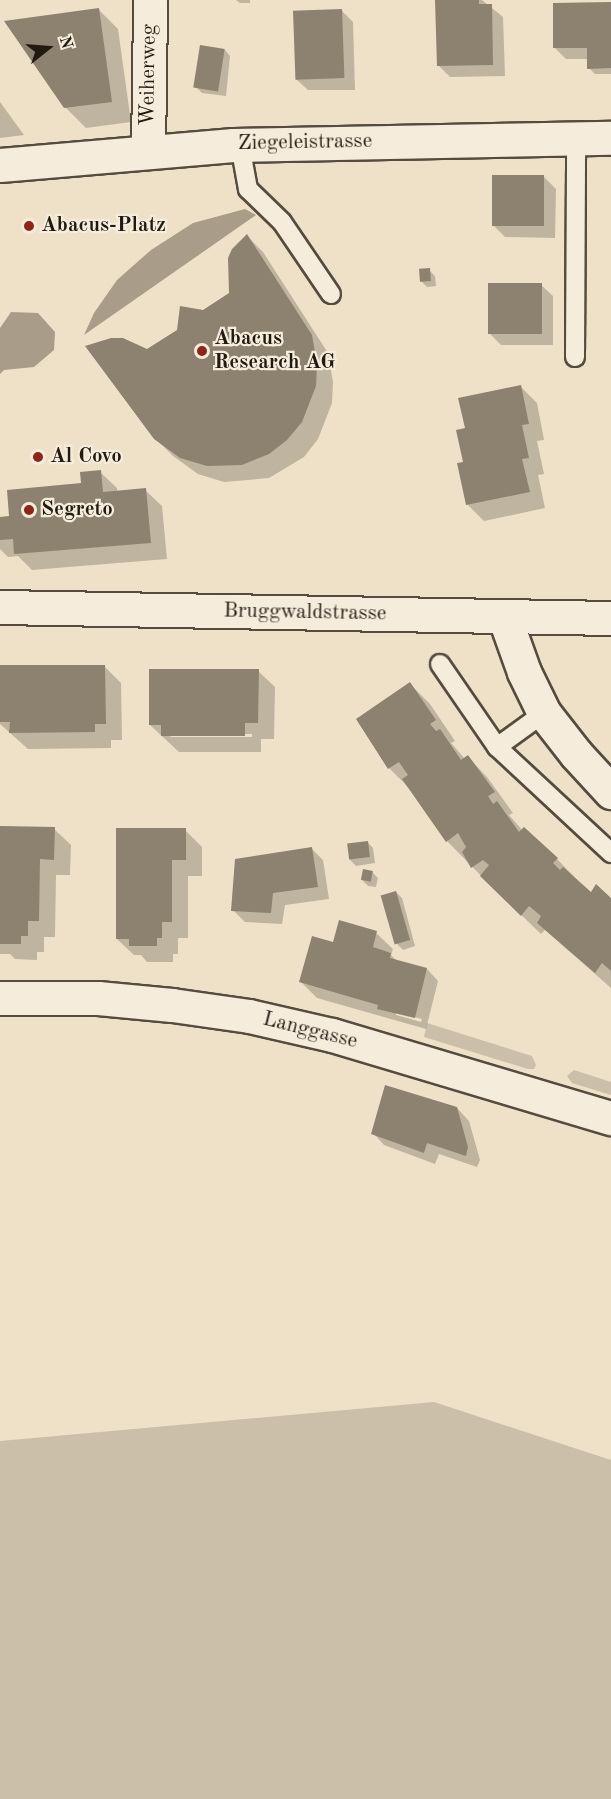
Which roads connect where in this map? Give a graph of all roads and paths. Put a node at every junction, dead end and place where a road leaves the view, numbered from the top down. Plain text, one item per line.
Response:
1 (150, 0) edge
2 (576, 138) junction
3 (611, 138) edge
4 (240, 145) junction
5 (148, 151) junction
6 (0, 165) edge
7 (331, 294) dead end
8 (575, 357) dead end
9 (0, 607) edge
10 (504, 616) junction
11 (611, 618) edge
12 (440, 664) dead end
13 (544, 713) junction
14 (497, 747) junction
15 (611, 792) edge
16 (611, 854) edge
17 (0, 998) edge
18 (611, 1118) edge

1 - 5 street, Weiherweg
2 - 3 street, Ziegeleistrasse
2 - 4 street, Ziegeleistrasse
2 - 8 lane
4 - 5 street, Ziegeleistrasse
4 - 7 lane
5 - 6 street, Ziegeleistrasse
9 - 10 street, Bruggwaldstrasse
10 - 11 street, Bruggwaldstrasse
10 - 13 street
12 - 14 lane
13 - 14 lane
13 - 15 street
14 - 16 lane
17 - 18 street, Langgasse

